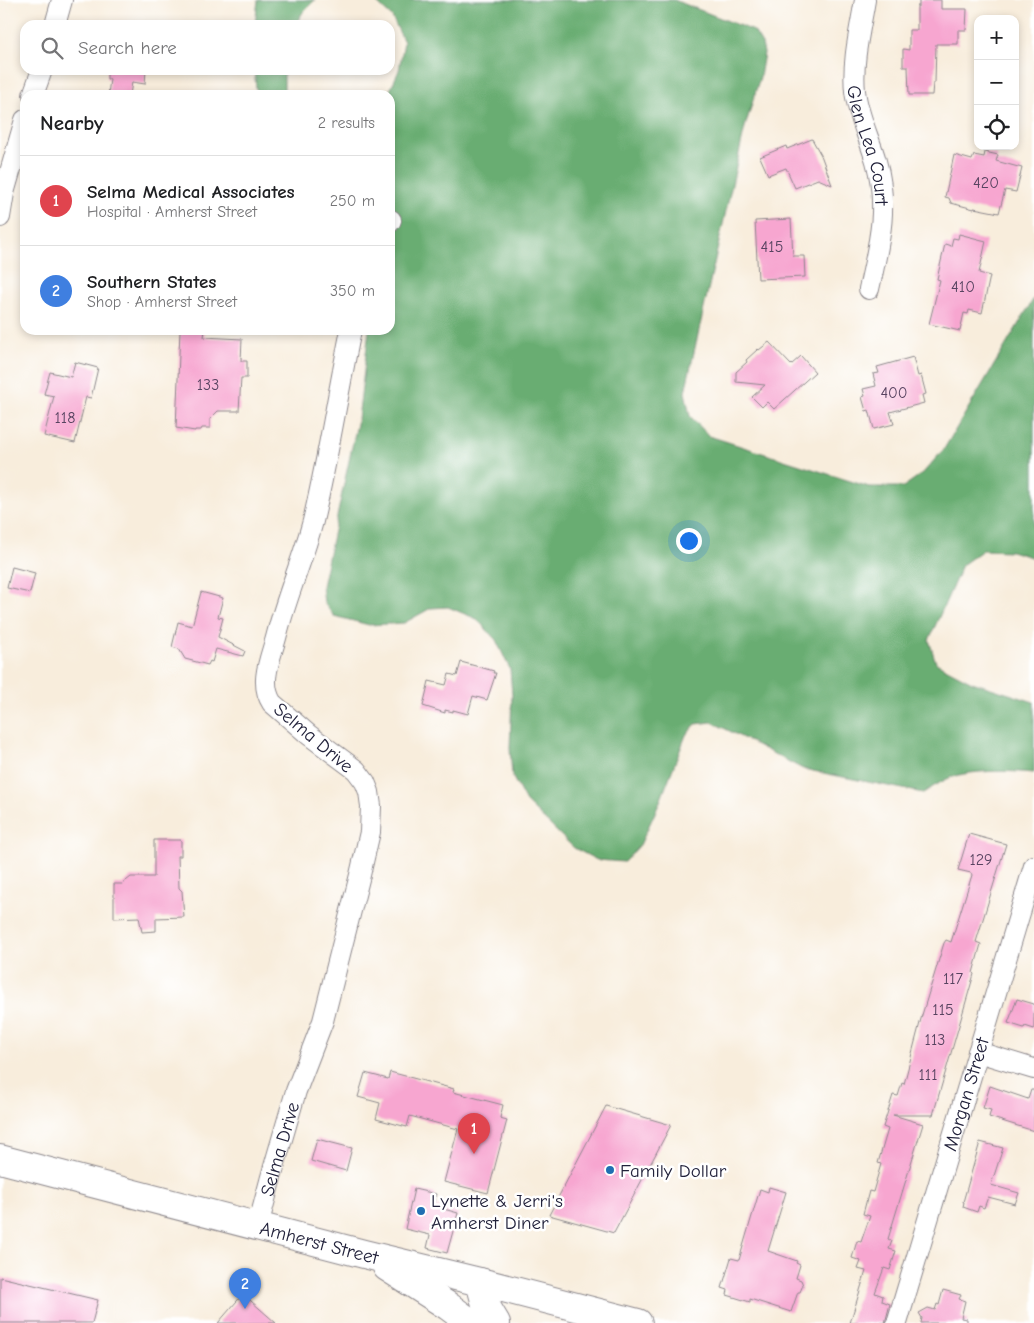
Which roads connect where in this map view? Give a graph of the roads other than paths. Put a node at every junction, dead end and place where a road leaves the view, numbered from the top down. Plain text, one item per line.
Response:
1 (62, 0) edge
2 (865, 0) edge
3 (56, 20) edge
4 (40, 75) edge
5 (35, 90) edge
6 (20, 137) edge
7 (0, 217) edge
8 (869, 289) dead end
9 (350, 335) edge
10 (1034, 866) edge
11 (978, 1052) junction
12 (1034, 1069) edge
13 (0, 1159) edge
14 (258, 1226) junction
15 (364, 1254) junction
16 (480, 1282) junction
17 (471, 1323) edge
18 (496, 1323) edge
19 (638, 1323) edge
20 (897, 1323) edge

1 - 3 street
2 - 8 street, Glen Lea Court
4 - 5 street
6 - 7 street
9 - 14 street, Selma Drive
10 - 11 street, Morgan Street
11 - 12 street
11 - 20 street, Morgan Street
13 - 14 main road, Amherst Street
14 - 15 main road, Amherst Street
15 - 16 main road, Amherst Street
15 - 17 main road
16 - 18 main road
16 - 19 main road, Amherst Street

